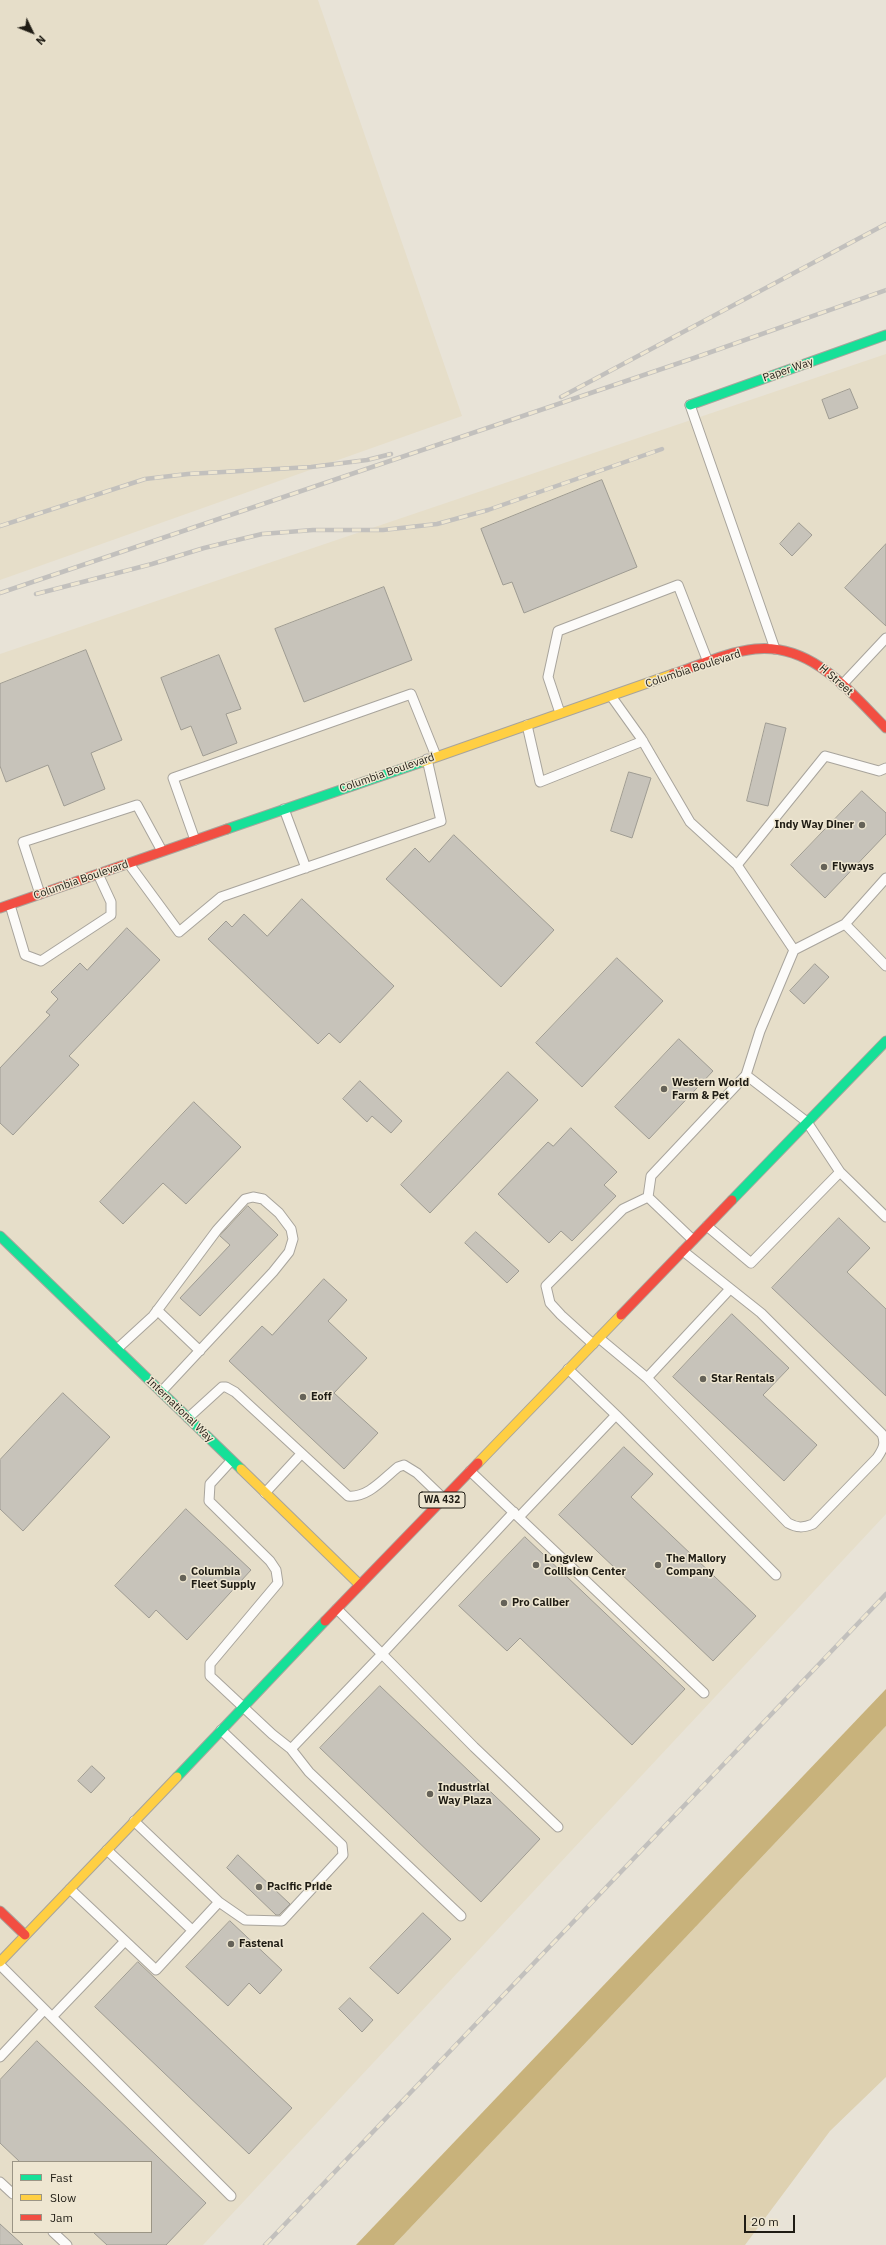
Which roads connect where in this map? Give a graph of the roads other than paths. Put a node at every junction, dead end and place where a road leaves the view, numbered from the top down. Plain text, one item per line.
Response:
1 (886, 335) edge
2 (690, 404) joint
3 (884, 645) edge
4 (775, 650) junction
5 (708, 662) junction
6 (842, 685) junction
7 (611, 696) junction
8 (560, 713) junction
9 (886, 714) edge
10 (526, 725) junction
11 (883, 725) edge
12 (643, 741) junction
13 (432, 758) junction
14 (886, 768) edge
15 (284, 809) junction
16 (195, 840) junction
17 (162, 851) junction
18 (128, 863) junction
19 (737, 865) junction
20 (306, 868) junction
21 (98, 874) junction
22 (886, 878) edge
23 (40, 894) junction
24 (10, 904) junction
25 (0, 908) edge
26 (845, 924) junction
27 (794, 950) junction
28 (886, 966) edge
29 (886, 1041) edge
30 (746, 1075) junction
31 (807, 1122) junction
32 (840, 1172) junction
33 (648, 1197) junction
34 (886, 1217) edge
35 (707, 1226) junction
36 (0, 1236) edge
37 (693, 1240) junction
38 (682, 1251) junction
39 (730, 1289) junction
40 (157, 1310) junction
41 (596, 1341) junction
42 (117, 1349) junction
43 (200, 1351) junction
44 (568, 1369) junction
45 (647, 1378) junction
46 (161, 1392) junction
47 (616, 1415) junction
48 (188, 1418) junction
49 (301, 1454) junction
50 (232, 1460) junction
51 (470, 1471) junction
52 (266, 1493) junction
53 (443, 1498) junction
54 (516, 1514) junction
55 (776, 1575) dead end
56 (360, 1585) junction
57 (336, 1609) junction
58 (382, 1654) junction
59 (704, 1693) dead end
60 (243, 1707) junction
61 (221, 1730) junction
62 (291, 1749) junction
63 (134, 1821) junction
64 (558, 1827) dead end
65 (106, 1850) junction
66 (70, 1889) junction
67 (219, 1902) junction
68 (0, 1912) edge
69 (461, 1916) dead end
70 (192, 1930) junction
71 (25, 1935) junction
72 (125, 1941) junction
73 (0, 1962) edge
74 (0, 1965) edge
75 (44, 2010) junction
76 (52, 2017) junction
77 (0, 2056) edge
78 (0, 2182) edge
79 (12, 2193) edge
80 (231, 2196) dead end
81 (54, 2233) edge
82 (67, 2245) edge

1 - 2 main road, Paper Way
2 - 4 lane
3 - 6 lane
4 - 5 main road, Columbia Boulevard
4 - 6 main road, H Street
5 - 7 main road, Columbia Boulevard
5 - 8 lane
6 - 11 main road, H Street
7 - 8 main road, Columbia Boulevard
7 - 12 lane
8 - 10 main road, Columbia Boulevard
9 - 11 lane
10 - 12 lane
10 - 13 main road, Columbia Boulevard
12 - 19 lane
13 - 15 main road, Columbia Boulevard
13 - 16 lane
13 - 20 lane
14 - 19 lane
15 - 16 main road, Columbia Boulevard
15 - 20 lane
16 - 17 main road, Columbia Boulevard
17 - 18 main road, Columbia Boulevard
17 - 23 lane
18 - 20 lane
18 - 21 main road, Columbia Boulevard
19 - 27 lane
21 - 23 main road, Columbia Boulevard
21 - 24 lane
22 - 26 lane
23 - 24 main road, Columbia Boulevard
24 - 25 main road, Columbia Boulevard
26 - 27 lane
26 - 28 lane
27 - 30 lane
29 - 31 main road, WA 432
30 - 31 lane
30 - 33 lane
31 - 32 lane
31 - 35 main road, WA 432
32 - 34 lane
32 - 35 lane
33 - 37 lane
33 - 41 lane
35 - 37 main road, WA 432
36 - 42 main road, International Way
37 - 38 main road, WA 432
38 - 39 lane
38 - 41 main road, WA 432
39 - 45 lane
39 - 45 lane
40 - 42 lane
40 - 43 lane
40 - 43 lane
41 - 44 main road, WA 432
41 - 45 lane
42 - 46 main road, International Way
43 - 46 lane
44 - 47 lane
44 - 51 main road, WA 432
46 - 48 main road, International Way
47 - 54 lane
47 - 55 lane
48 - 49 lane
48 - 50 main road, International Way
49 - 52 lane
49 - 53 lane
50 - 52 main road, International Way
50 - 60 lane
51 - 53 main road, WA 432
51 - 54 lane
52 - 56 main road, International Way
53 - 56 main road, WA 432
54 - 58 lane
54 - 59 lane
56 - 57 main road, WA 432
57 - 58 lane
57 - 60 main road, WA 432
58 - 62 lane
58 - 64 lane
60 - 61 main road, WA 432
60 - 62 lane
61 - 63 main road, WA 432
61 - 67 lane
62 - 69 lane
63 - 65 main road, WA 432
63 - 67 lane
65 - 66 main road, WA 432
65 - 70 lane
66 - 71 main road, WA 432
66 - 72 lane
67 - 70 lane
68 - 71 main road
70 - 72 lane
71 - 73 main road, WA 432
72 - 76 lane
74 - 75 lane
75 - 76 lane
75 - 77 lane
76 - 80 lane
78 - 79 lane
81 - 82 lane

